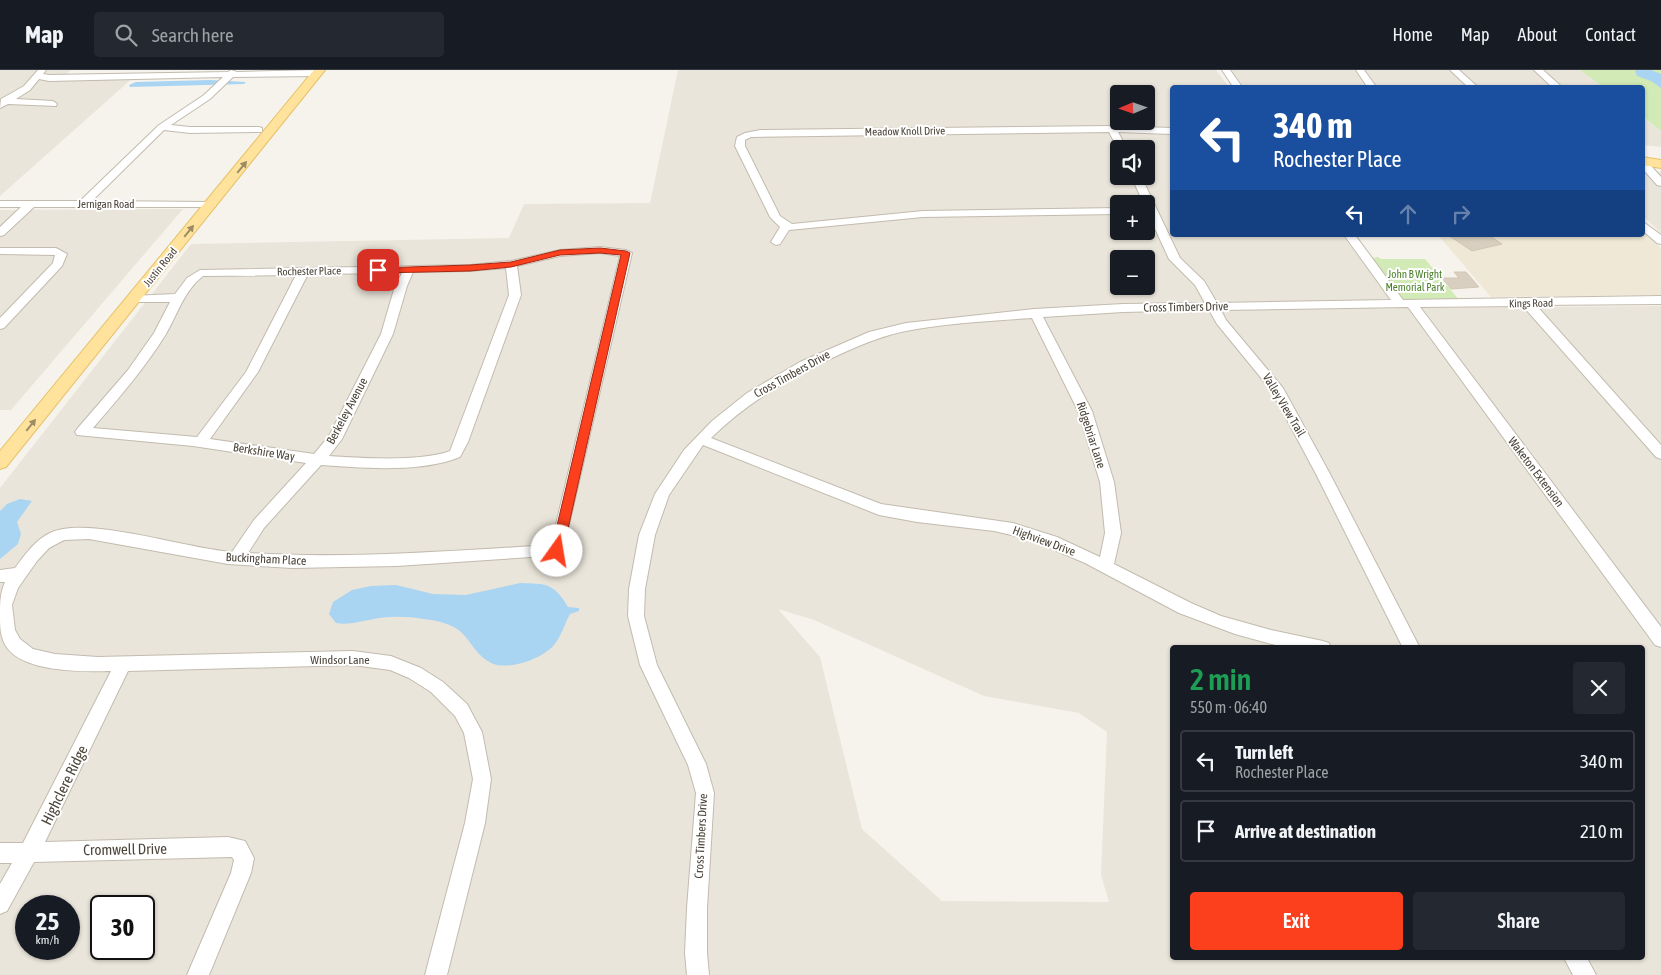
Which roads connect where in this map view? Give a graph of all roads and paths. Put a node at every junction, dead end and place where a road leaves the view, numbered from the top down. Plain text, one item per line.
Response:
1 (206, 70) edge
2 (1226, 70) edge
3 (1360, 70) edge
4 (1454, 70) edge
5 (1538, 70) edge
6 (314, 72) edge
7 (40, 73) edge
8 (228, 77) edge
9 (1237, 85) edge
10 (1371, 85) edge
11 (1472, 85) edge
12 (1556, 85) edge
13 (2, 102) edge
14 (53, 104) dead end
15 (162, 128) junction
16 (1110, 129) edge
17 (259, 130) junction
18 (1142, 130) edge
19 (1170, 131) edge
20 (1645, 153) edge
21 (1661, 155) edge
22 (1645, 161) edge
23 (1645, 164) edge
24 (1661, 164) edge
25 (1661, 183) edge
26 (0, 204) edge
27 (31, 204) junction
28 (83, 204) junction
29 (204, 205) junction
30 (1110, 211) edge
31 (1155, 222) edge
32 (786, 226) junction
33 (1645, 227) edge
34 (0, 233) edge
35 (1350, 237) edge
36 (1661, 241) edge
37 (776, 242) dead end
38 (0, 252) edge
39 (511, 264) junction
40 (408, 270) junction
41 (304, 271) junction
42 (135, 298) junction
43 (179, 298) junction
44 (1661, 300) edge
45 (1527, 303) junction
46 (1406, 304) junction
47 (1213, 306) junction
48 (1034, 313) junction
49 (0, 325) edge
50 (702, 439) junction
51 (200, 442) junction
52 (0, 443) edge
53 (1661, 454) edge
54 (318, 460) junction
55 (0, 463) edge
56 (557, 551) joint
57 (236, 558) junction
58 (1106, 567) junction
59 (18, 574) junction
60 (0, 576) edge
61 (3, 595) edge
62 (1661, 640) edge
63 (1309, 645) edge
64 (1410, 645) edge
65 (122, 664) junction
66 (31, 851) junction
67 (0, 853) edge
68 (0, 904) edge
69 (1577, 960) edge
70 (198, 975) edge
71 (436, 975) edge
72 (698, 975) edge
73 (1584, 975) edge

1 - 7 street
2 - 9 street
3 - 10 street
4 - 11 street
5 - 12 street
6 - 8 street
6 - 17 main road, Justin Road
29 -> 6 main road, Justin Road
7 - 8 street
7 - 13 street
8 - 15 street
13 - 14 street
15 - 17 street
15 - 28 street
16 - 32 street, Meadow Knoll Drive
17 - 29 main road, Justin Road
18 - 19 street, Meadow Knoll Drive
20 - 21 main road
22 - 24 main road
23 - 25 street
26 - 27 street, Jernigan Road
27 - 28 street, Jernigan Road
27 - 34 street
28 - 29 street, Jernigan Road
42 -> 29 main road, Justin Road
29 - 52 main road, Justin Road
30 - 32 street
31 - 47 street, Valley View Trail
32 - 37 street
33 - 36 street
35 - 46 street, Waketon Extension
38 - 49 street
39 - 40 street, Rochester Place
39 - 54 street, Berkshire Way
39 - 56 street, Rochester Place
40 - 41 street, Rochester Place
40 - 54 street, Berkeley Avenue
41 - 43 street, Rochester Place
41 - 51 street
42 - 43 street
55 -> 42 main road, Justin Road
43 - 51 street, Berkshire Way
44 - 45 street, Kings Road
45 - 46 street, Kings Road
45 - 53 street
46 - 47 street, Cross Timbers Drive
46 - 62 street, Waketon Extension
47 - 48 street, Cross Timbers Drive
47 - 64 street, Valley View Trail
48 - 50 street, Cross Timbers Drive
48 - 58 street, Ridgebriar Lane
50 - 58 street, Highview Drive
50 - 72 street, Cross Timbers Drive
51 - 54 street, Berkshire Way
54 - 57 street, Berkeley Avenue
56 - 57 street, Buckingham Place
57 - 59 street, Buckingham Place
58 - 63 street, Highview Drive
59 - 60 street
59 - 61 street, Buckingham Place
61 - 65 street, Windsor Lane
65 - 66 street, Highclere Ridge
65 - 71 street, Windsor Lane
66 - 67 street, Cromwell Drive
66 - 68 street, Highclere Ridge
66 - 70 street, Cromwell Drive
69 - 73 street

